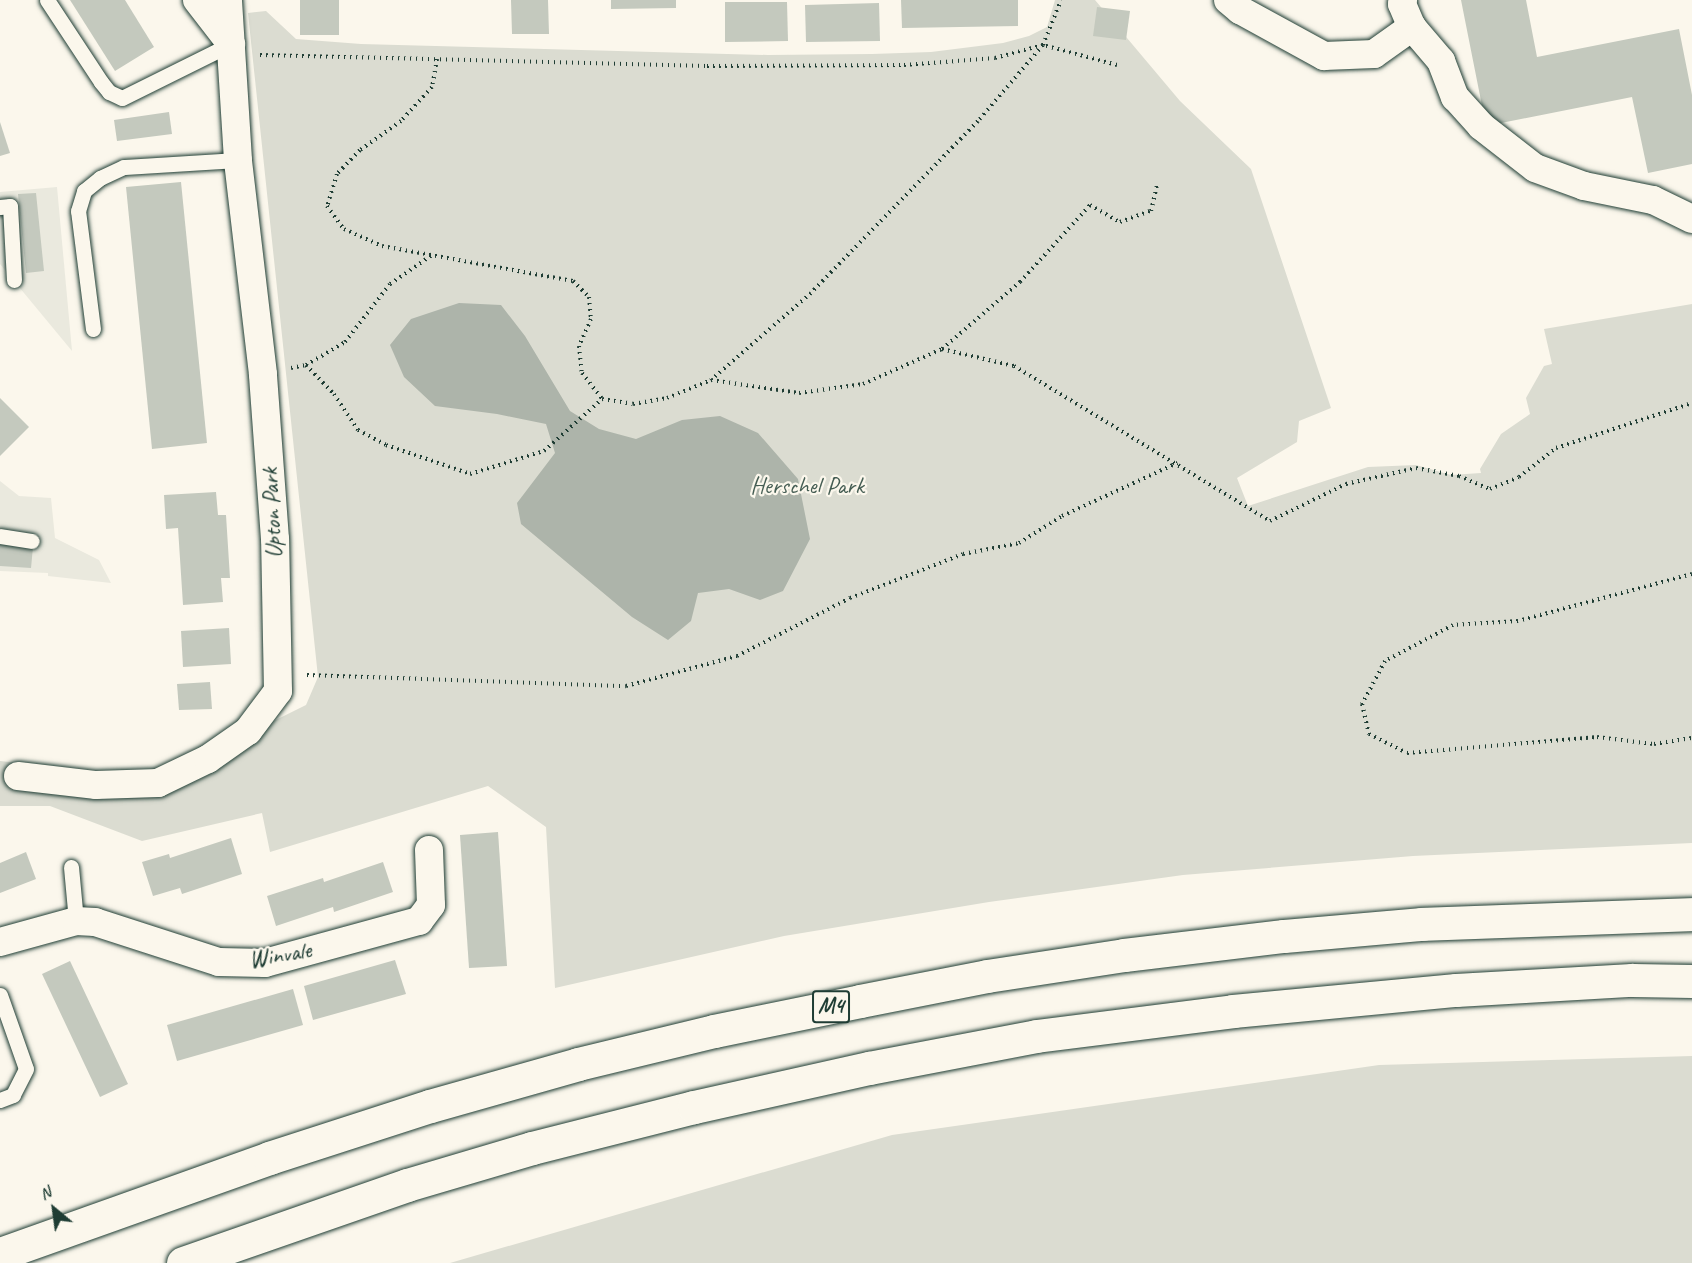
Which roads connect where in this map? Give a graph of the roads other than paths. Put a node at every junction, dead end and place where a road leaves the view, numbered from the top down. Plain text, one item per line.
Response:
1 (47, 0) edge
2 (197, 0) edge
3 (228, 0) edge
4 (1228, 0) edge
5 (1403, 0) edge
6 (1412, 27) junction
7 (232, 50) junction
8 (238, 160) junction
9 (0, 207) edge
10 (1692, 219) edge
11 (14, 280) dead end
12 (93, 329) dead end
13 (0, 536) edge
14 (32, 541) dead end
15 (18, 776) dead end
16 (429, 850) dead end
17 (71, 867) dead end
18 (1692, 914) edge
19 (76, 921) junction
20 (0, 942) edge
21 (1692, 981) edge
22 (0, 995) edge
23 (0, 1100) edge
24 (0, 1254) edge
25 (183, 1263) edge

1 - 7 lane
2 - 7 street
3 - 7 street, Upton Park
4 - 6 street
5 - 6 street
6 - 10 street
7 - 8 street, Upton Park
8 - 12 lane
8 - 15 street, Upton Park
9 - 11 lane
13 - 14 lane
16 - 19 street, Winvale
17 - 19 lane
18 - 24 highway, M4
19 - 20 street, Winvale
21 - 25 highway
22 - 23 lane

